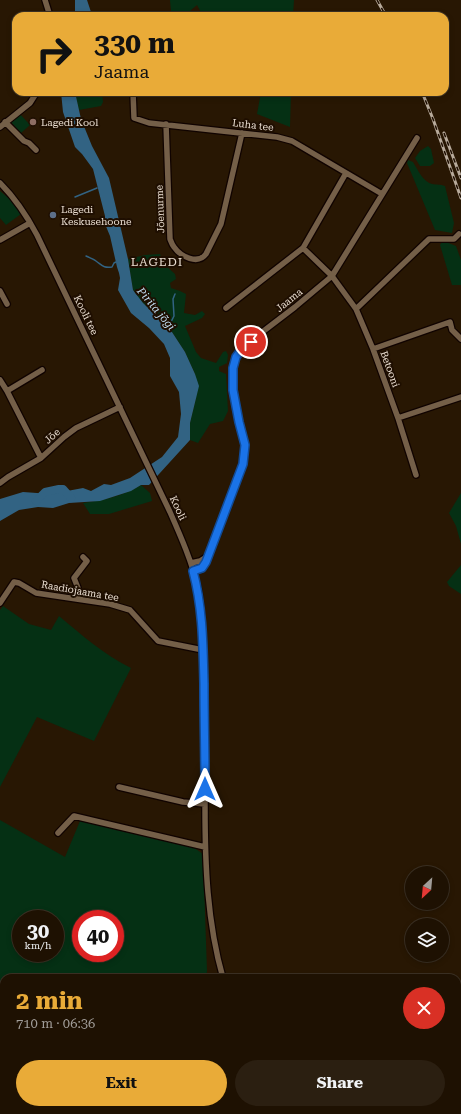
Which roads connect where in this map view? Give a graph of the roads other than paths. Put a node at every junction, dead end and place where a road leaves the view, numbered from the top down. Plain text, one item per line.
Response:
1 (45, 0) edge
2 (49, 12) edge
3 (34, 96) edge
4 (133, 96) edge
5 (5, 122) junction
6 (166, 124) junction
7 (0, 127) edge
8 (242, 133) junction
9 (417, 138) dead end
10 (36, 150) dead end
11 (346, 173) junction
12 (0, 183) edge
13 (382, 194) junction
14 (30, 223) junction
15 (459, 234) dead end
16 (0, 240) edge
17 (303, 248) junction
18 (332, 276) junction
19 (0, 291) edge
20 (7, 304) dead end
21 (226, 308) dead end
22 (356, 309) junction
23 (461, 339) edge
24 (373, 349) junction
25 (42, 370) dead end
26 (0, 380) edge
27 (7, 391) junction
28 (461, 397) edge
29 (120, 407) junction
30 (398, 418) junction
31 (41, 458) junction
32 (146, 461) joint
33 (416, 475) dead end
34 (0, 483) edge
35 (209, 554) junction
36 (83, 557) dead end
37 (191, 563) junction
38 (193, 571) junction
39 (78, 600) junction
40 (0, 603) edge
41 (203, 650) junction
42 (119, 787) dead end
43 (205, 804) junction
44 (58, 833) dead end
45 (205, 847) junction
46 (222, 974) edge

1 - 2 street
3 - 5 street
4 - 6 street, Luha tee
5 - 7 street
5 - 10 street
6 - 8 street, Luha tee
6 - 8 street, Jõenurme
8 - 11 street, Luha tee
9 - 13 street, Jaama
11 - 13 street, Luha tee
11 - 17 street
12 - 14 street, Kooli tee
13 - 18 street, Jaama
14 - 16 street
14 - 29 street, Kooli tee
15 - 22 street
17 - 18 street, Betooni
17 - 21 street
18 - 22 street, Betooni
18 - 35 street, Jaama
19 - 20 street
22 - 24 street, Betooni
23 - 24 street
24 - 30 street, Betooni
25 - 27 street
26 - 27 street
27 - 31 street
28 - 30 street
29 - 31 street, Jõe
29 - 32 street, Kooli tee
30 - 33 street, Betooni
31 - 34 street, Jõe
32 - 37 street, Kooli
35 - 37 street
35 - 38 street, Jaama
36 - 39 street
37 - 38 street, Kooli
38 - 41 street, Kooli
39 - 40 street, Raadiojaama tee
39 - 41 street, Raadiojaama tee
41 - 43 street, Kooli
42 - 43 street
43 - 45 street, Kooli
44 - 45 street
45 - 46 street, Kooli

